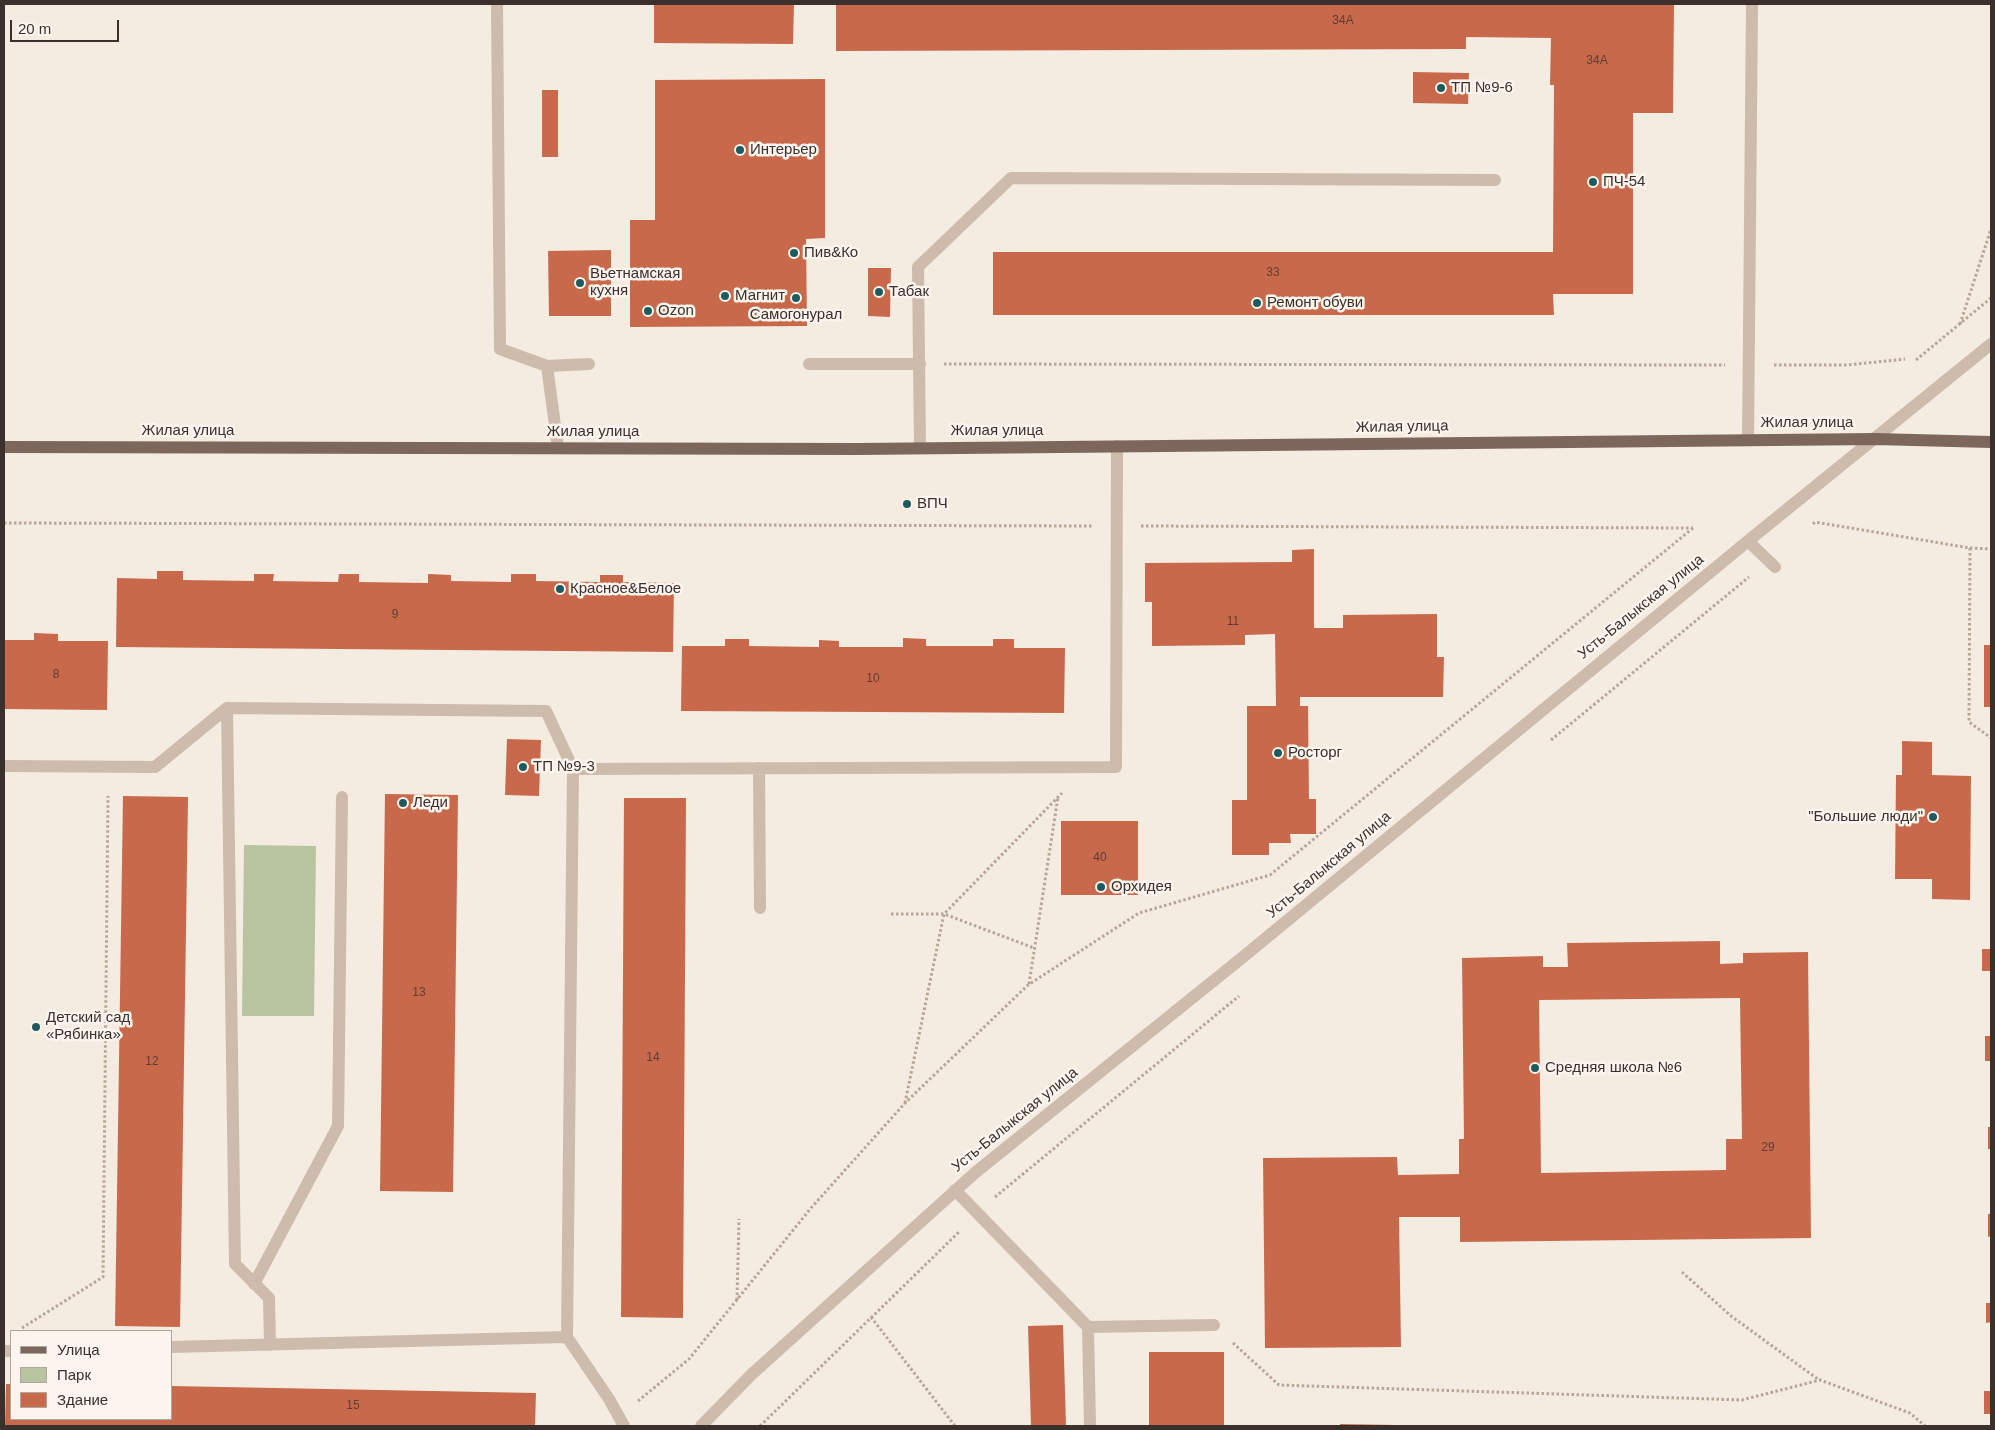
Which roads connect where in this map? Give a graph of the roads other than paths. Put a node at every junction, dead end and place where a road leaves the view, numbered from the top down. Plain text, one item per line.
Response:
1 (497, 4) edge
2 (1752, 4) edge
3 (1495, 180) dead end
4 (1991, 344) edge
5 (589, 364) dead end
6 (809, 364) dead end
7 (920, 364) junction
8 (547, 366) junction
9 (1875, 439) junction
10 (1748, 440) junction
11 (1991, 442) edge
12 (1117, 446) junction
13 (4, 447) edge
14 (558, 448) junction
15 (920, 448) junction
16 (1748, 541) junction
17 (1771, 564) road end
18 (227, 708) junction
19 (4, 766) edge
20 (573, 768) junction
21 (759, 768) junction
22 (342, 797) dead end
23 (760, 908) dead end
24 (955, 1190) junction
25 (254, 1284) junction
26 (1214, 1325) road end
27 (1088, 1327) junction
28 (567, 1337) junction
29 (270, 1345) junction
30 (172, 1347) edge
31 (621, 1421) edge
32 (701, 1426) edge
33 (1090, 1426) edge

1 - 8 street
2 - 10 street
3 - 7 street
4 - 9 street, Усть-Балыкская улица
5 - 8 street
6 - 7 street
7 - 15 street
8 - 14 street
9 - 10 main road, Жилая улица
9 - 11 main road, Жилая улица
9 - 16 street, Усть-Балыкская улица
10 - 12 main road, Жилая улица
12 - 15 main road, Жилая улица
12 - 21 street
13 - 14 main road, Жилая улица
14 - 15 main road, Жилая улица
16 - 17 street
16 - 24 street, Усть-Балыкская улица
18 - 19 street
18 - 20 street
18 - 25 street
20 - 21 street
20 - 28 street
21 - 23 street
22 - 25 street
24 - 27 street
24 - 32 street, Усть-Балыкская улица
25 - 29 street
26 - 27 street
27 - 33 street
28 - 29 street
28 - 31 street
29 - 30 street

